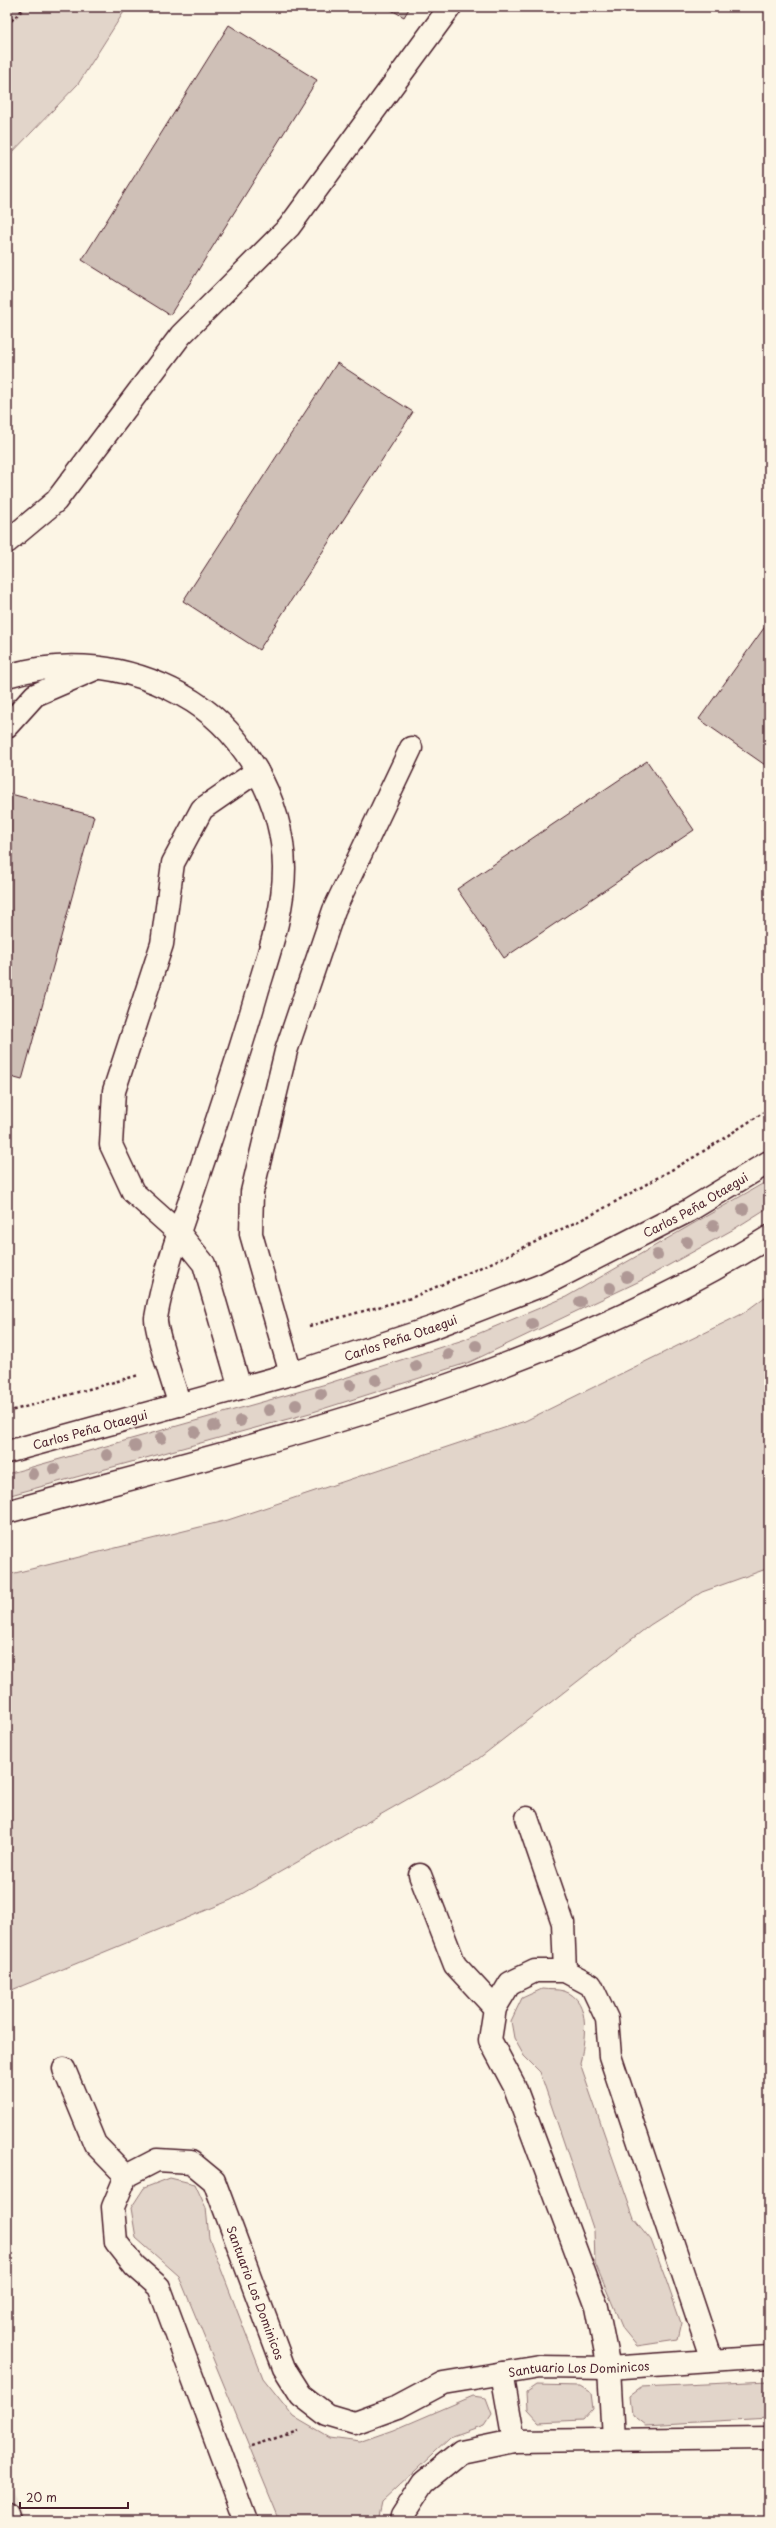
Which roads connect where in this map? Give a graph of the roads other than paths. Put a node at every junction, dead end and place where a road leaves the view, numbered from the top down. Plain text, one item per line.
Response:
1 (450, 7) edge
2 (7, 542) edge
3 (101, 666) junction
4 (7, 676) edge
5 (7, 726) edge
6 (411, 748) dead end
7 (257, 771) junction
8 (769, 1162) edge
9 (179, 1233) junction
10 (769, 1237) edge
11 (291, 1374) junction
12 (240, 1388) junction
13 (180, 1405) junction
14 (7, 1452) edge
15 (7, 1512) edge
16 (528, 1818) dead end
17 (420, 1875) dead end
18 (565, 1971) junction
19 (495, 2008) junction
20 (64, 2069) dead end
21 (126, 2176) junction
22 (769, 2357) edge
23 (712, 2360) junction
24 (609, 2368) junction
25 (502, 2373) junction
26 (769, 2438) edge
27 (613, 2440) junction
28 (514, 2441) junction
29 (7, 2515) edge
30 (9, 2521) edge
31 (246, 2521) edge
32 (401, 2521) edge

1 - 2 street
3 - 4 street
3 - 5 street
3 - 7 street
6 - 11 street
7 - 9 street
7 - 9 street
8 - 11 street, Carlos Peña Otaegui
9 - 12 street
9 - 13 street
10 - 15 street
11 - 12 street, Carlos Peña Otaegui
12 - 13 street, Carlos Peña Otaegui
13 - 14 street, Carlos Peña Otaegui
16 - 18 street
17 - 19 street
18 - 19 street
18 - 23 street
19 - 24 street
20 - 21 street
21 - 25 street, Santuario Los Dominicos
21 - 31 street
22 - 23 street, Santuario Los Dominicos
23 - 24 street, Santuario Los Dominicos
24 - 25 street, Santuario Los Dominicos
24 - 27 street
25 - 28 street
26 - 27 street
27 - 28 street
28 - 32 street
29 - 30 street

